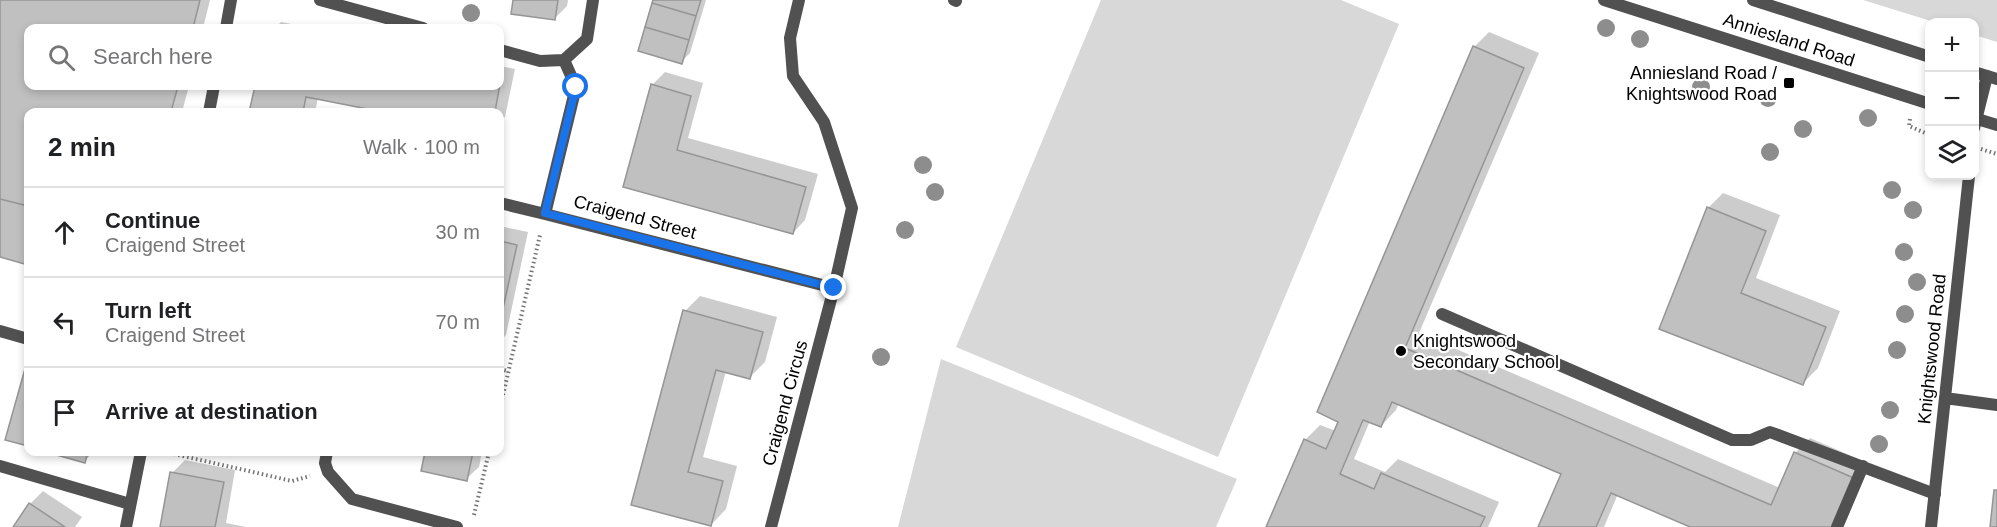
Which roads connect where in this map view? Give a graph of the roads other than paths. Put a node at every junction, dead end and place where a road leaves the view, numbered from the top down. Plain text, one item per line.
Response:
1 (231, 0) edge
2 (320, 0) edge
3 (594, 0) edge
4 (799, 0) edge
5 (1604, 0) edge
6 (1753, 0) edge
7 (227, 24) edge
8 (408, 24) edge
9 (504, 51) edge
10 (1925, 56) edge
11 (564, 60) junction
12 (1992, 78) edge
13 (213, 90) edge
14 (1925, 103) edge
15 (210, 108) edge
16 (1979, 111) edge
17 (1979, 122) edge
18 (1997, 125) edge
19 (1969, 180) edge
20 (504, 204) edge
21 (545, 213) junction
22 (834, 288) junction
23 (1442, 314) dead end
24 (0, 331) edge
25 (24, 338) edge
26 (1945, 398) junction
27 (1997, 405) edge
28 (140, 456) edge
29 (326, 456) edge
30 (0, 466) edge
31 (1863, 466) junction
32 (1935, 494) junction
33 (130, 504) junction
34 (126, 527) edge
35 (457, 527) edge
36 (771, 527) edge
37 (1837, 527) edge
38 (1931, 527) edge

1 - 7 street
2 - 8 street
3 - 11 street
4 - 22 street, Craigend Circus
5 - 14 street, Anniesland Road
6 - 10 street, Anniesland Road
9 - 11 street
11 - 21 street, Craigend Street
12 - 16 street
13 - 15 street
17 - 18 street
19 - 26 street, Knightswood Road
20 - 21 street
21 - 22 street, Craigend Street
22 - 36 street, Craigend Circus
23 - 31 street
24 - 25 street
26 - 27 street
26 - 32 street, Knightswood Road
28 - 33 street
29 - 35 street
30 - 33 street
31 - 32 street
31 - 37 street
32 - 38 street, Knightswood Road
33 - 34 street

